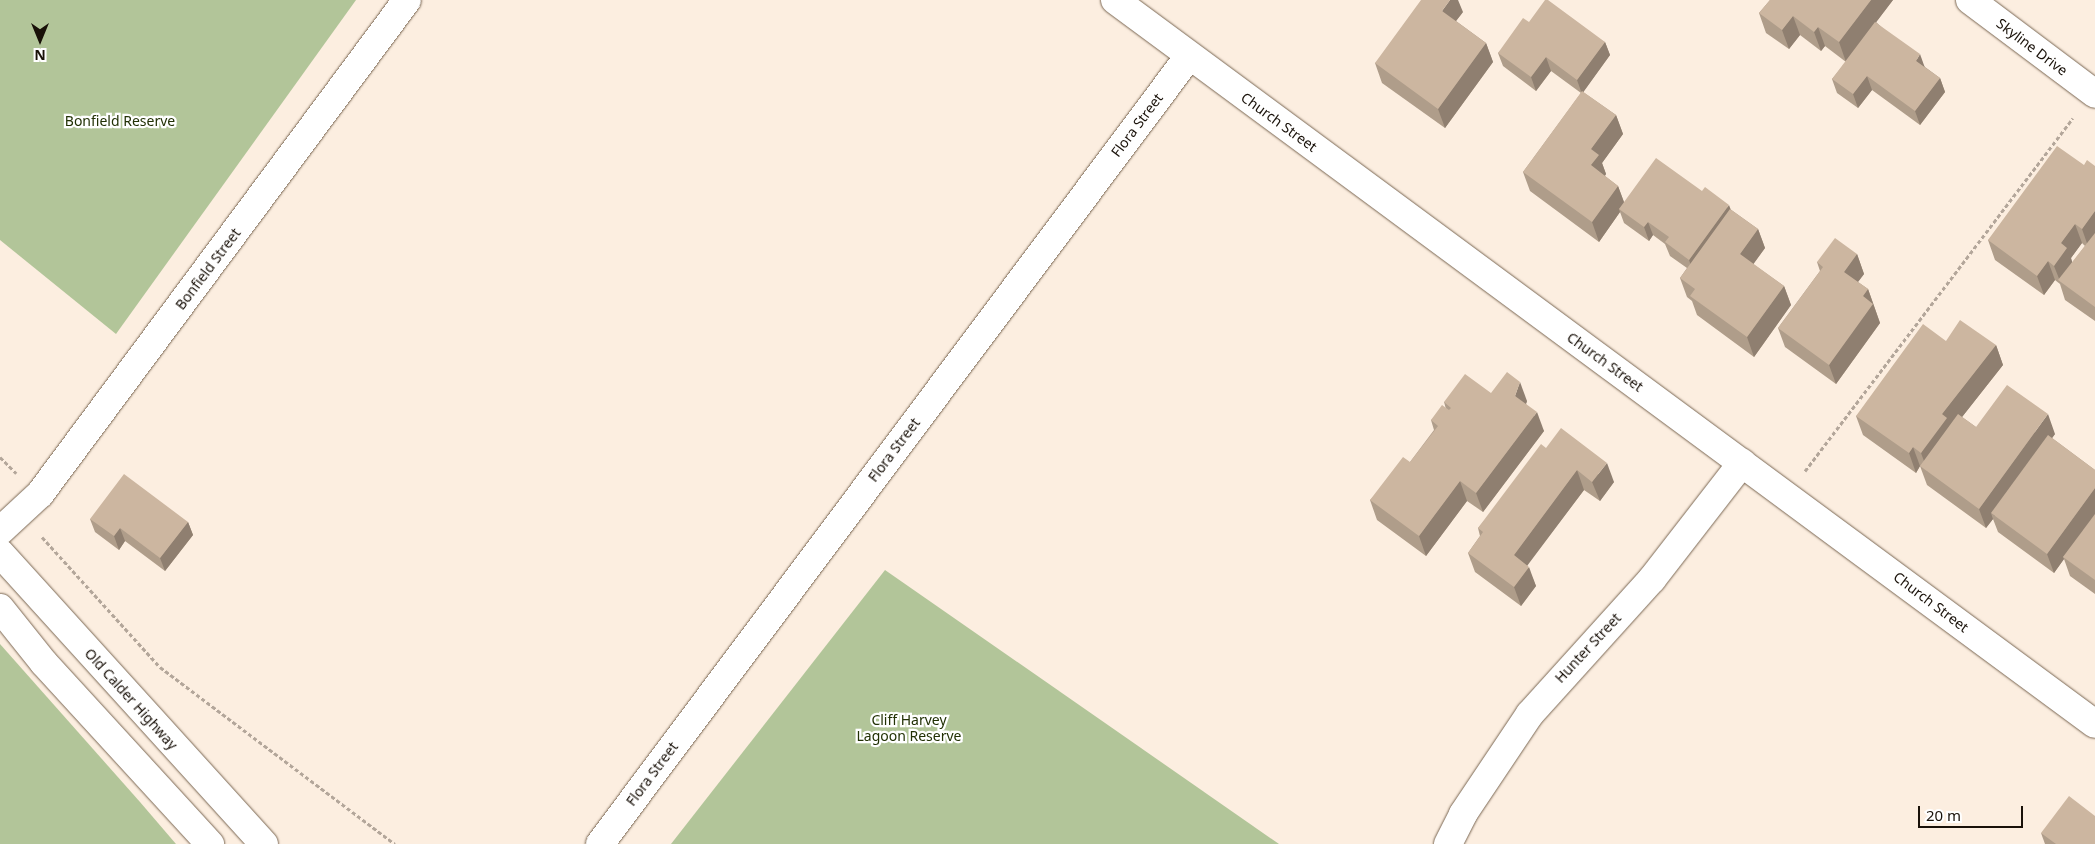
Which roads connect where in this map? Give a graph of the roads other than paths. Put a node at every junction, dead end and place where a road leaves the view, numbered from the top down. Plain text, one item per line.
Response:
1 (408, 0) edge
2 (1115, 0) edge
3 (1970, 0) edge
4 (1189, 56) junction
5 (2094, 93) edge
6 (1742, 463) junction
7 (0, 531) edge
8 (0, 553) edge
9 (0, 608) edge
10 (2095, 724) edge
11 (210, 844) edge
12 (264, 844) edge
13 (600, 844) edge
14 (1448, 844) edge

1 - 7 street, Bonfield Street
2 - 4 street, Church Street
3 - 5 street, Skyline Drive
4 - 6 street, Church Street
4 - 13 street, Flora Street
6 - 10 street, Church Street
6 - 14 street, Hunter Street
8 - 12 street, Old Calder Highway
9 - 11 street

